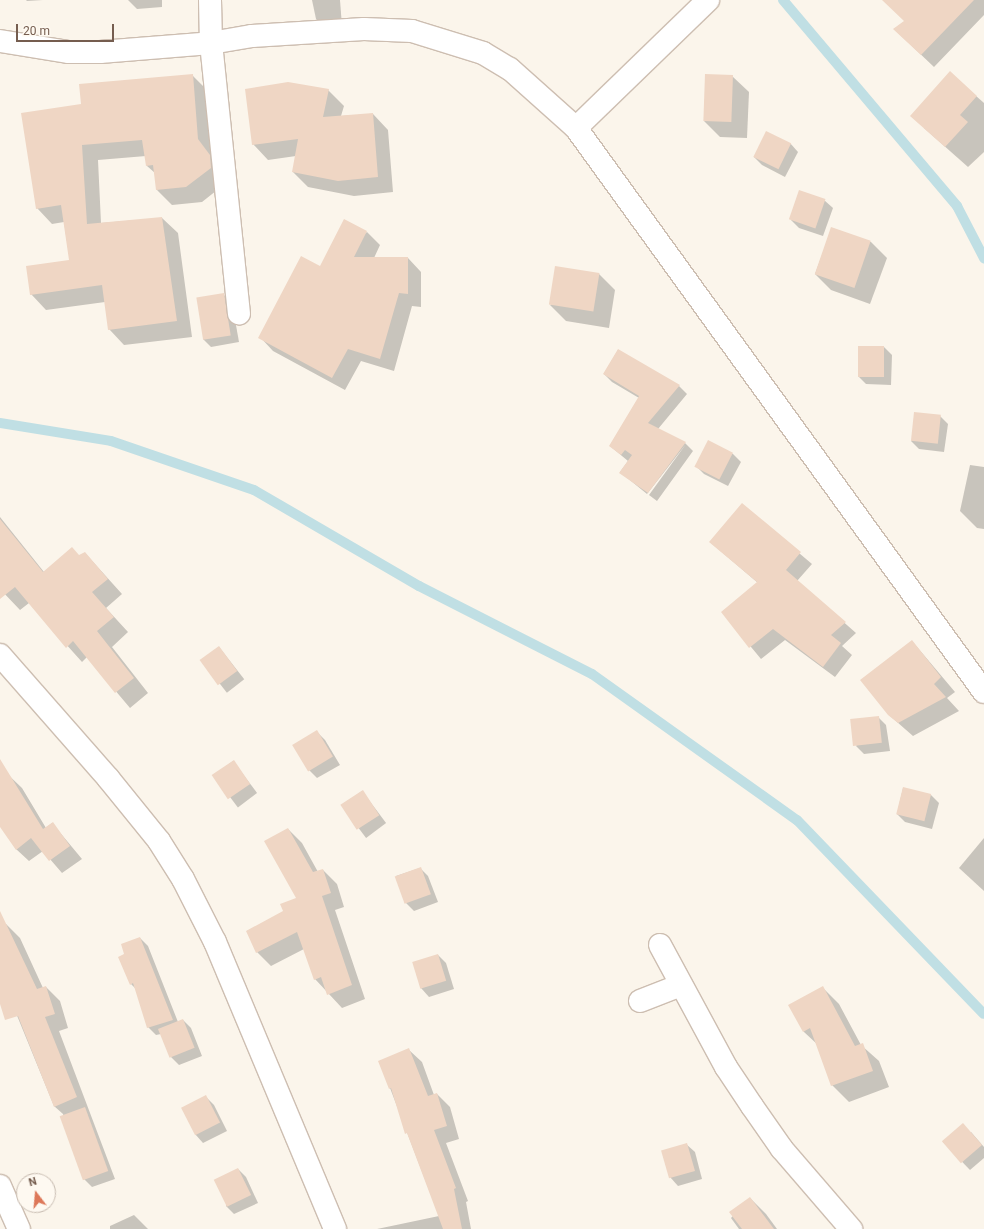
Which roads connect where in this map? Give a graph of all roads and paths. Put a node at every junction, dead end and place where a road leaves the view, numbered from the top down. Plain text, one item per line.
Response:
1 (210, 0) edge
2 (708, 0) edge
3 (0, 41) edge
4 (211, 43) junction
5 (576, 128) junction
6 (239, 314) dead end
7 (0, 655) edge
8 (984, 692) edge
9 (660, 945) dead end
10 (681, 985) junction
11 (640, 1001) dead end
12 (0, 1186) edge
13 (19, 1229) edge
14 (335, 1229) edge
15 (851, 1229) edge

1 - 4 street
2 - 5 street
3 - 4 street
4 - 5 street
4 - 6 street
5 - 8 street
7 - 14 street
9 - 10 street
10 - 11 street
10 - 15 street
12 - 13 street

